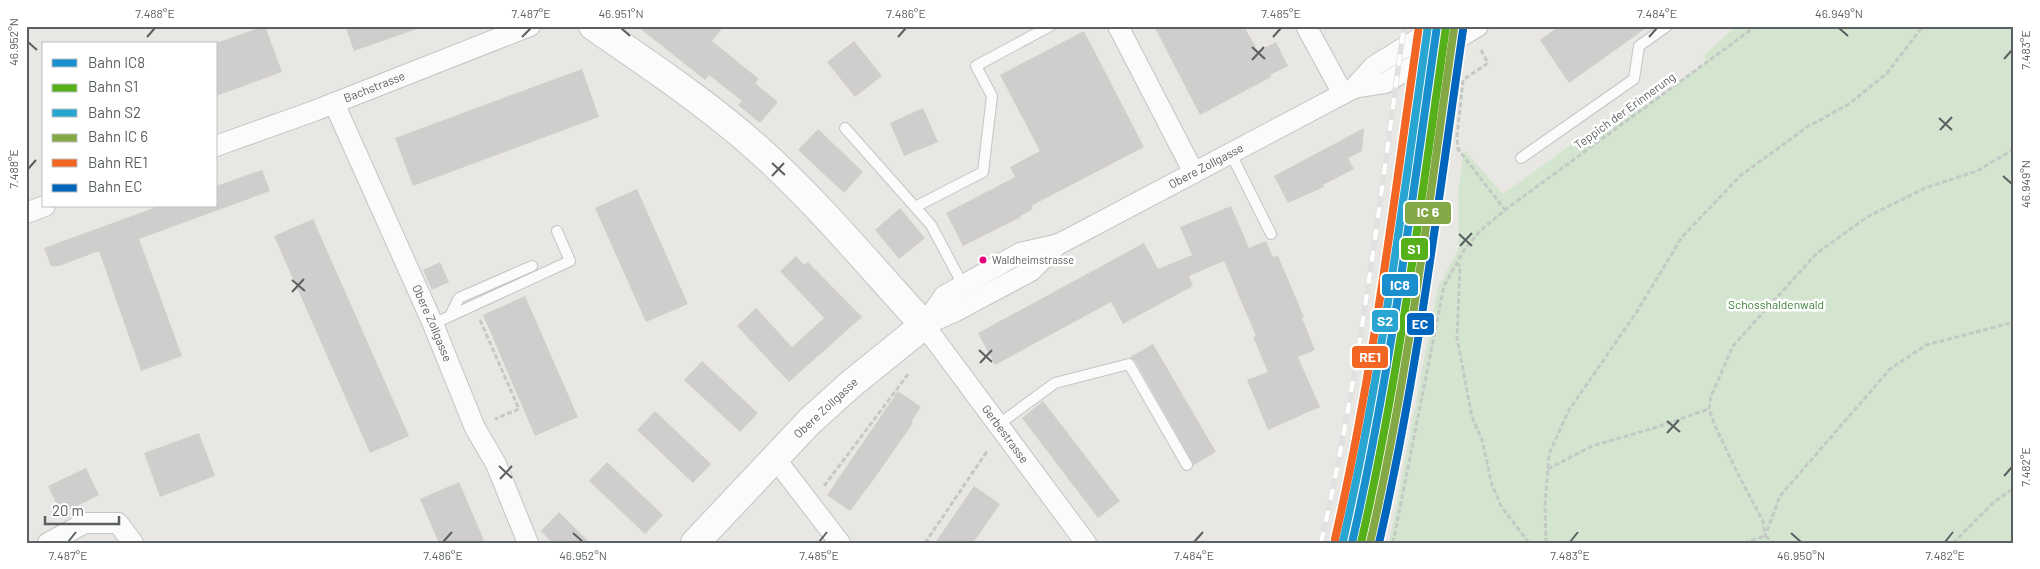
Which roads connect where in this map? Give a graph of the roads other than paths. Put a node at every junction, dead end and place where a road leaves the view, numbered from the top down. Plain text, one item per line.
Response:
1 (530, 26) edge
2 (593, 26) edge
3 (1050, 26) edge
4 (1118, 26) edge
5 (1306, 26) edge
6 (1440, 26) edge
7 (1478, 26) edge
8 (1667, 26) edge
9 (1348, 91) junction
10 (334, 103) junction
11 (845, 128) dead end
12 (218, 145) edge
13 (1231, 154) junction
14 (1521, 158) dead end
15 (1194, 173) junction
16 (42, 207) edge
17 (915, 207) junction
18 (26, 213) edge
19 (557, 231) dead end
20 (1271, 234) dead end
21 (1059, 244) junction
22 (532, 266) dead end
23 (963, 285) junction
24 (441, 320) junction
25 (924, 325) junction
26 (1000, 426) junction
27 (774, 457) junction
28 (1187, 465) dead end
29 (48, 543) edge
30 (133, 543) edge
31 (528, 543) edge
32 (695, 543) edge
33 (840, 543) edge
34 (1086, 543) edge

1 - 10 street, Bachstrasse
2 - 25 street
3 - 17 lane
4 - 15 street
5 - 9 street
6 - 9 street, Obere Zollgasse
7 - 9 street, Obere Zollgasse
8 - 14 lane
9 - 13 street, Obere Zollgasse
10 - 12 street, Bachstrasse
10 - 24 street, Obere Zollgasse
11 - 17 lane
13 - 15 street, Obere Zollgasse
13 - 20 lane
15 - 21 street, Obere Zollgasse
16 - 18 street
17 - 23 lane
19 - 24 lane
21 - 23 street, Obere Zollgasse
21 - 25 street, Obere Zollgasse
22 - 24 lane
23 - 25 street, Obere Zollgasse
24 - 31 street, Obere Zollgasse
25 - 26 street, Gerbestrasse
25 - 27 street, Obere Zollgasse
26 - 28 lane
26 - 34 street, Gerbestrasse
27 - 32 street, Obere Zollgasse
27 - 33 street
29 - 30 street

